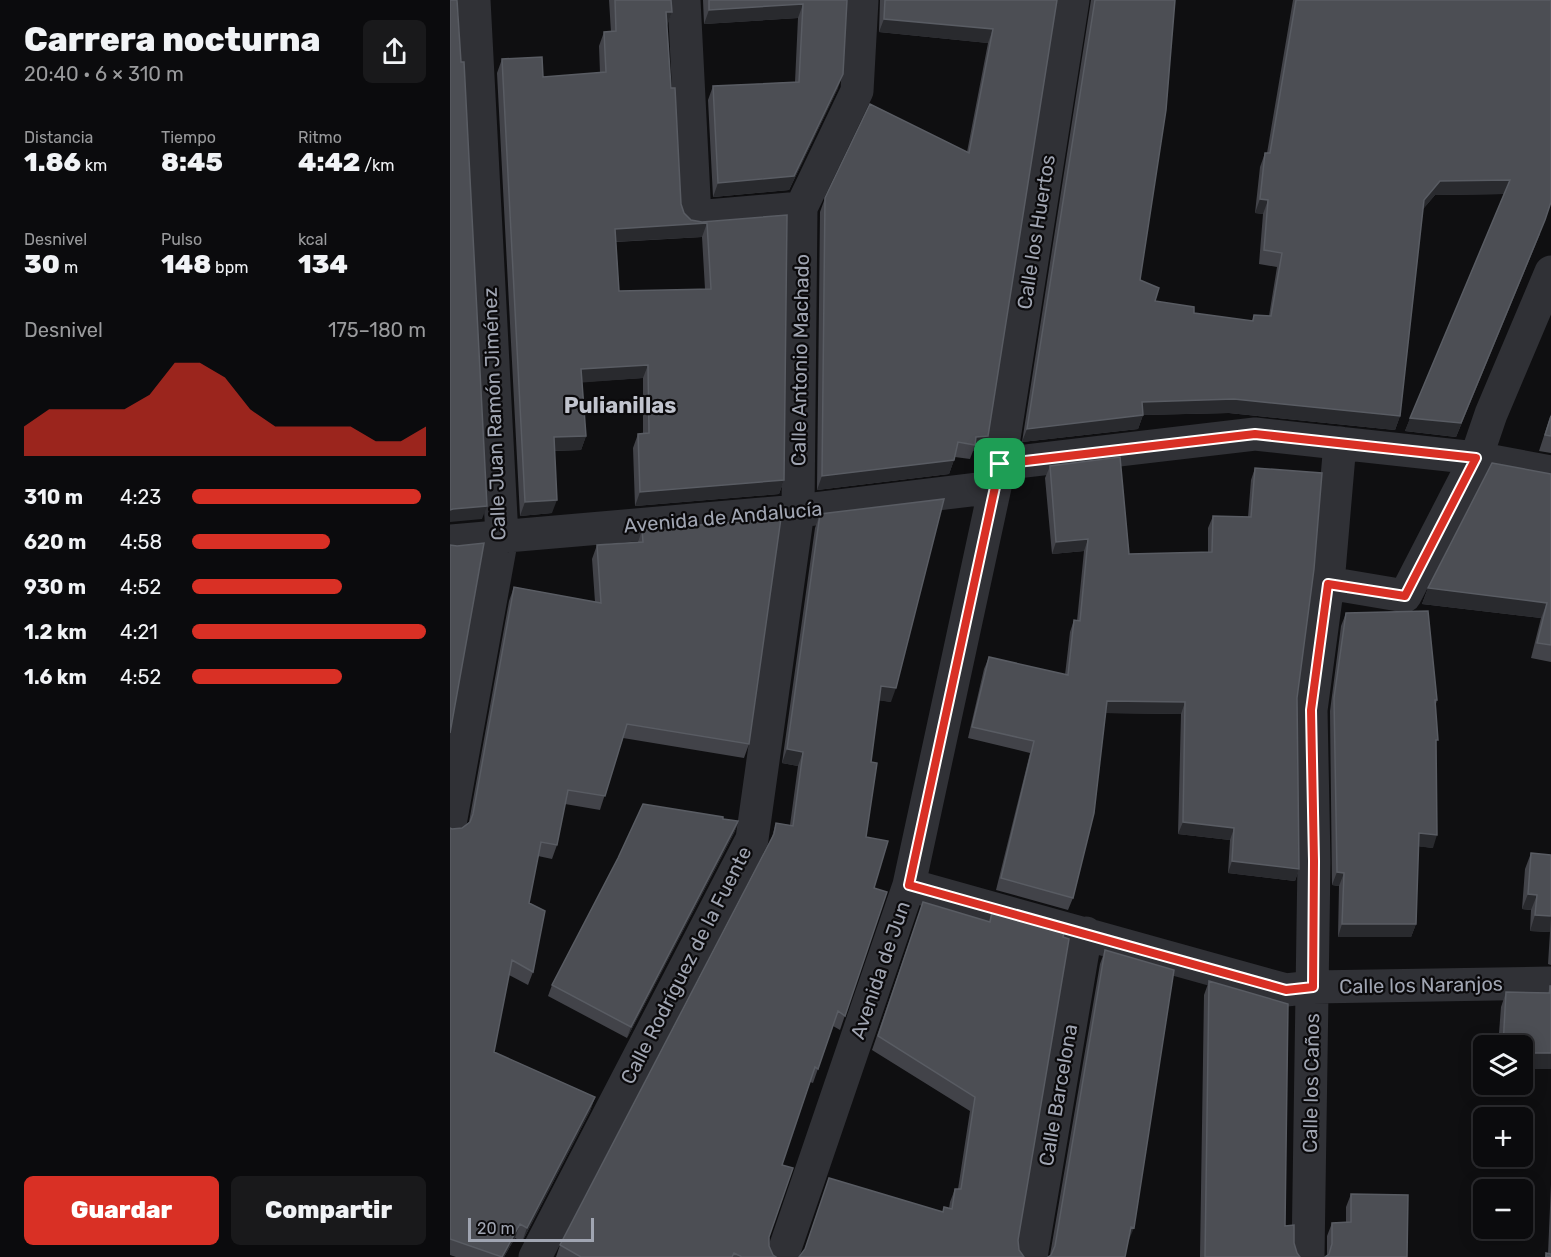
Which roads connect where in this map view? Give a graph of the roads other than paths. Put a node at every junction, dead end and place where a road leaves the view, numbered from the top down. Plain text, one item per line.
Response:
1 (474, 0) edge
2 (684, 0) edge
3 (862, 0) edge
4 (1073, 0) edge
5 (801, 208) junction
6 (1551, 272) edge
7 (1340, 443) junction
8 (1476, 458) junction
9 (1551, 472) edge
10 (997, 476) junction
11 (798, 511) junction
12 (502, 537) junction
13 (450, 541) edge
14 (1328, 584) junction
15 (450, 824) edge
16 (909, 885) junction
17 (1086, 933) junction
18 (1551, 983) edge
19 (1313, 987) junction
20 (535, 1257) edge
21 (782, 1257) edge
22 (1031, 1257) edge
23 (1308, 1257) edge

1 - 12 street, Calle Juan Ramón Jiménez
2 - 5 street
3 - 5 street
4 - 10 street, Calle los Huertos
5 - 11 street, Calle Antonio Machado
6 - 8 street
7 - 8 street, Avenida de Andalucía
7 - 10 street, Avenida de Andalucía
7 - 14 street, Calle los Caños
8 - 9 street, Avenida de Andalucía
8 - 14 street
10 - 11 street, Avenida de Andalucía
10 - 16 street, Avenida de Jun
11 - 12 street, Avenida de Andalucía
11 - 20 street, Calle Rodríguez de la Fuente
12 - 13 street, Avenida de Andalucía
12 - 15 street, Calle Juan Ramón Jiménez
14 - 19 street, Calle los Caños
16 - 17 street, Calle los Naranjos
16 - 21 street, Avenida de Jun
17 - 19 street, Calle los Naranjos
17 - 22 street, Calle Barcelona
18 - 19 street, Calle los Naranjos
19 - 23 street, Calle los Caños

